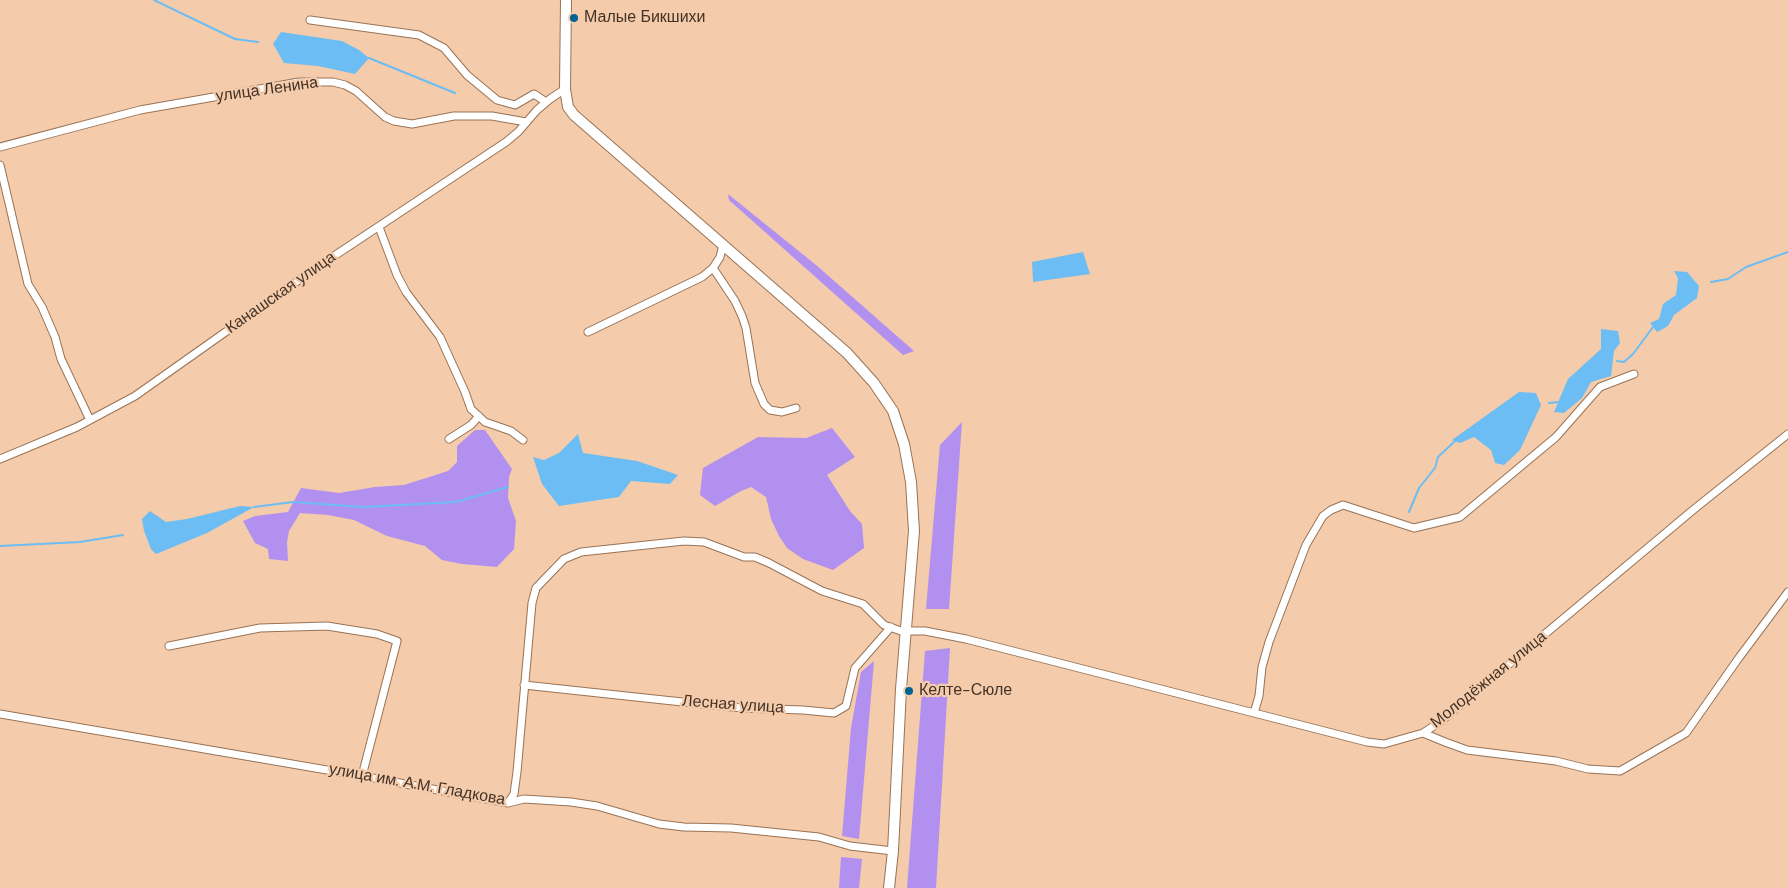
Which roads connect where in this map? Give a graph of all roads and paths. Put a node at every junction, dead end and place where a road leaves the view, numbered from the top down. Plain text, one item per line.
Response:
1 (566, 0) edge
2 (310, 20) dead end
3 (565, 89) junction
4 (546, 102) junction
5 (526, 122) junction
6 (0, 147) edge
7 (0, 165) edge
8 (378, 227) junction
9 (723, 245) junction
10 (713, 268) junction
11 (588, 332) dead end
12 (1634, 374) dead end
13 (796, 408) dead end
14 (479, 416) junction
15 (90, 420) junction
16 (1788, 434) edge
17 (449, 439) dead end
18 (523, 440) dead end
19 (0, 459) edge
20 (1788, 592) edge
21 (891, 627) junction
22 (907, 630) junction
23 (169, 646) dead end
24 (524, 684) junction
25 (1254, 713) junction
26 (0, 714) edge
27 (1423, 733) junction
28 (362, 776) junction
29 (508, 803) junction
30 (893, 851) junction
31 (889, 888) edge

1 - 3 street
2 - 4 street
3 - 4 street, Канашская улица
3 - 9 street
4 - 5 street, Канашская улица
5 - 6 street, улица Ленина
5 - 8 street, Канашская улица
7 - 15 street
8 - 14 street
8 - 15 street, Канашская улица
9 - 10 street
9 - 22 street
10 - 11 street
10 - 13 street
12 - 25 street
14 - 17 street
14 - 18 street
15 - 19 street, Канашская улица
16 - 27 street, Молодёжная улица
20 - 27 street, Молодёжная улица
21 - 22 street
21 - 24 street, Лесная улица
21 - 24 street
22 - 25 street
22 - 30 street
23 - 28 street
24 - 29 street
25 - 27 street
26 - 28 street, улица им. А.М. Гладкова
28 - 29 street, улица им. А.М. Гладкова
29 - 30 street, улица им. А.М. Гладкова
30 - 31 street

